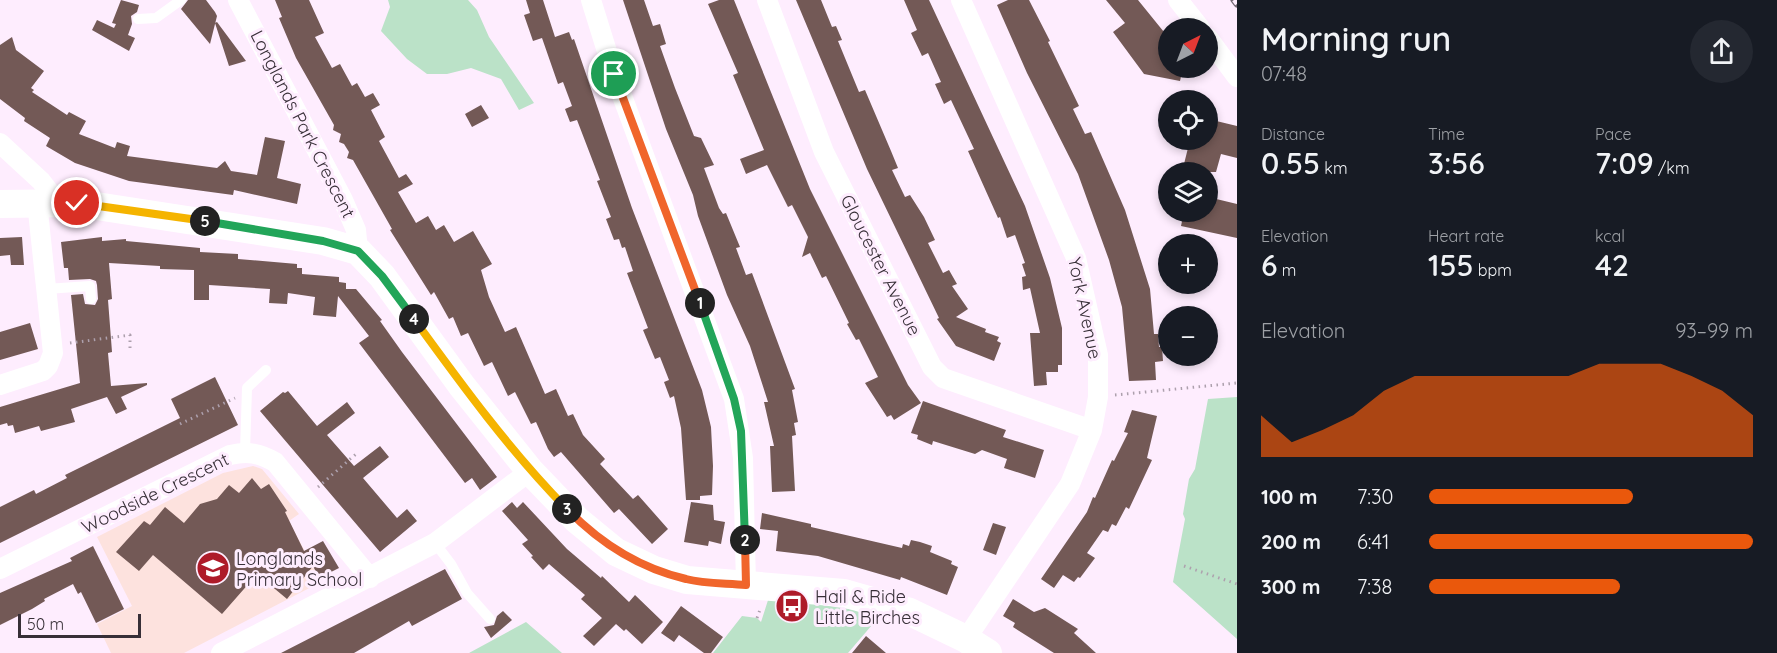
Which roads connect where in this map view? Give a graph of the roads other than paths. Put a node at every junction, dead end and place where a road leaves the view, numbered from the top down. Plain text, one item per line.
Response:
1 (181, 0) edge
2 (238, 0) edge
3 (591, 0) edge
4 (767, 0) edge
5 (961, 0) edge
6 (1178, 0) edge
7 (1192, 18) edge
8 (138, 19) dead end
9 (1218, 51) edge
10 (1237, 77) edge
11 (0, 143) edge
12 (47, 202) junction
13 (0, 204) edge
14 (358, 251) junction
15 (46, 289) junction
16 (91, 299) dead end
17 (266, 370) dead end
18 (0, 385) edge
19 (1092, 430) junction
20 (245, 452) junction
21 (530, 471) junction
22 (435, 543) junction
23 (0, 569) edge
24 (370, 578) junction
25 (746, 585) junction
26 (490, 619) dead end
27 (977, 646) edge
28 (220, 653) edge

1 - 8 lane
2 - 14 street, Longlands Park Crescent
3 - 25 street
4 - 19 street, Gloucester Avenue
5 - 19 street, York Avenue
6 - 7 street
9 - 10 street
11 - 12 street
12 - 13 street
12 - 14 street
12 - 15 street
14 - 21 street
15 - 16 lane
15 - 18 street
17 - 20 lane
19 - 27 street, York Avenue
20 - 23 street, Woodside Crescent
20 - 24 street, Woodside Crescent
21 - 22 street
21 - 25 street
22 - 24 street
22 - 26 lane
24 - 28 street
25 - 27 street

